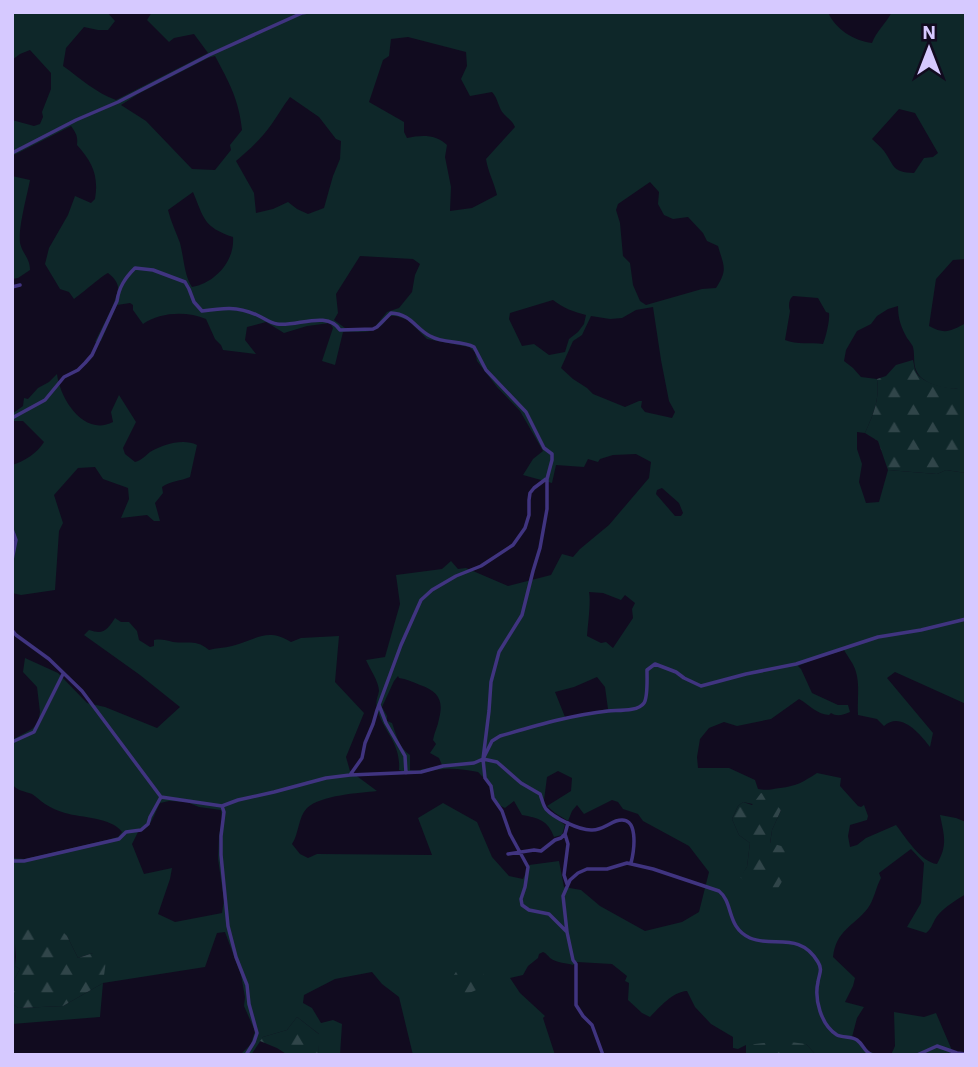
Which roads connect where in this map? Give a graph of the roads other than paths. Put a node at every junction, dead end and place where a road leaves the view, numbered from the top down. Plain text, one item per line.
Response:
1 (308, 12) edge
2 (12, 153) edge
3 (20, 285) dead end
4 (12, 287) edge
5 (12, 418) edge
6 (547, 479) junction
7 (12, 529) edge
8 (12, 560) edge
9 (966, 619) edge
10 (12, 630) edge
11 (64, 673) junction
12 (379, 704) junction
13 (12, 742) edge
14 (483, 759) junction
15 (405, 773) junction
16 (350, 775) junction
17 (161, 797) junction
18 (222, 806) junction
19 (568, 823) junction
20 (565, 834) junction
21 (519, 852) junction
22 (509, 854) dead end
23 (12, 860) edge
24 (630, 864) junction
25 (567, 884) junction
26 (567, 932) junction
27 (966, 1054) edge
28 (246, 1055) edge
29 (603, 1055) edge
30 (872, 1055) edge
31 (917, 1055) edge

1 - 2 street
3 - 4 street
5 - 6 street
6 - 12 street
6 - 14 street
7 - 8 street
9 - 14 street
10 - 11 street
11 - 13 street
11 - 17 street
12 - 15 street
12 - 16 street
14 - 15 street
14 - 19 street
14 - 21 street
15 - 16 street
16 - 18 street
17 - 18 street
17 - 23 street
18 - 28 street
19 - 20 street
19 - 24 street
20 - 21 street
20 - 25 street
21 - 22 street
21 - 26 street
24 - 25 street
24 - 30 street
25 - 26 street
26 - 29 street
27 - 31 street

